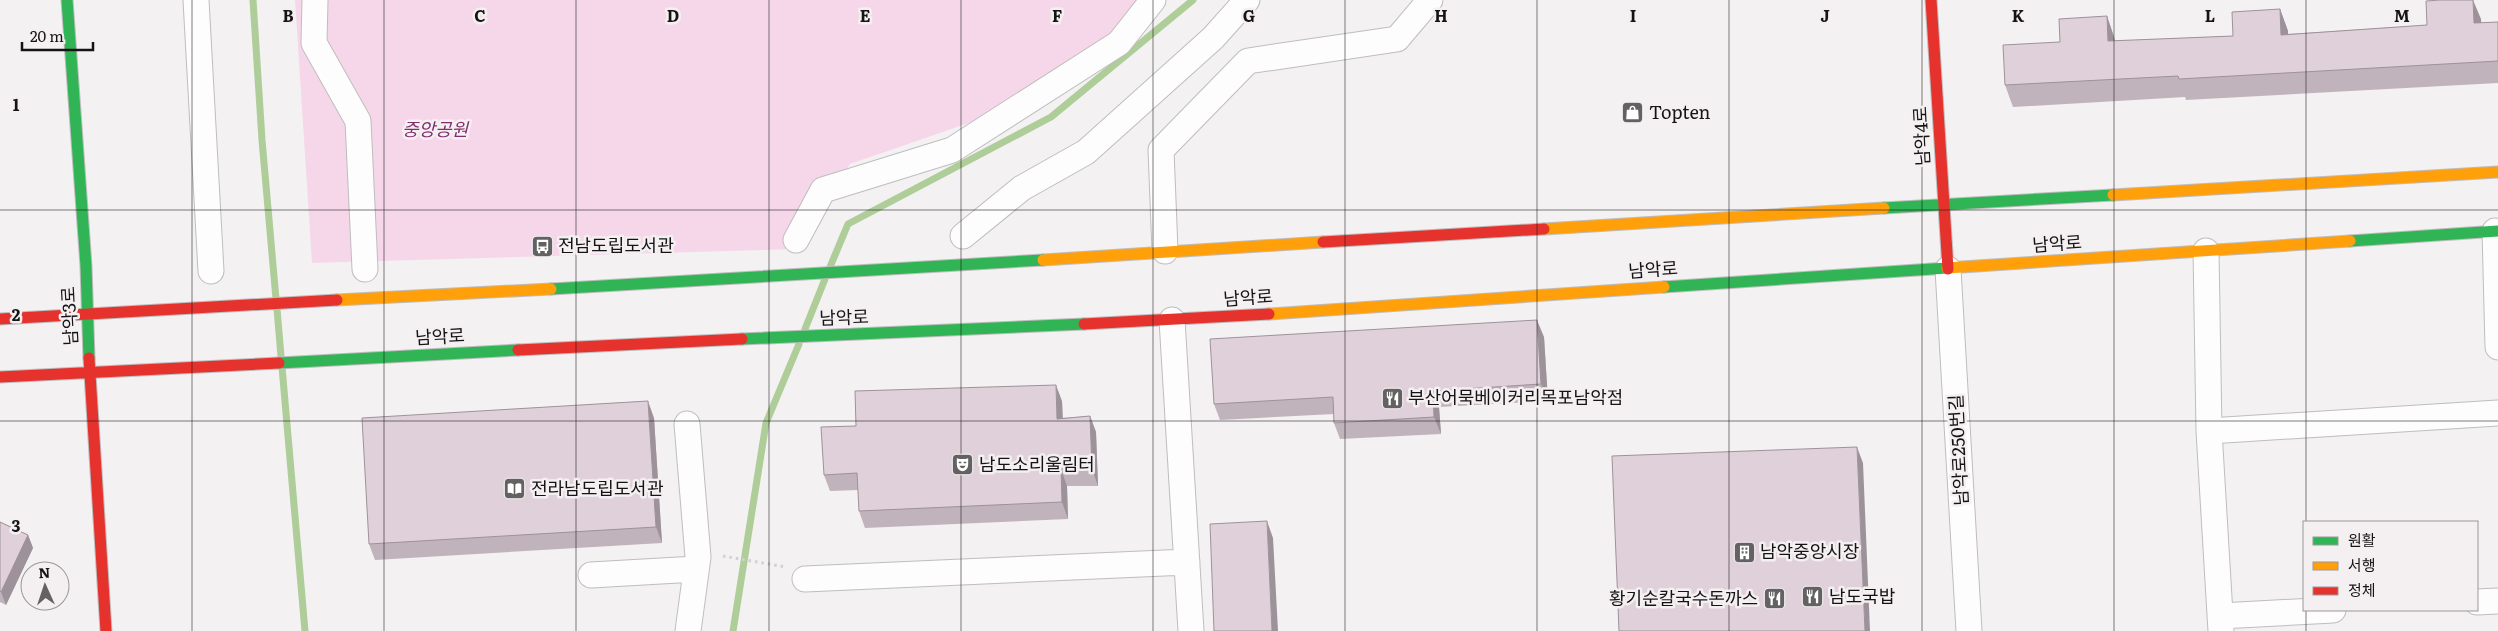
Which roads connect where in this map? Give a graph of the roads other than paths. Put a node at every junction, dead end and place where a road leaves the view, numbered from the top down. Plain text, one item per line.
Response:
1 (67, 0) edge
2 (196, 0) edge
3 (315, 0) edge
4 (1153, 0) edge
5 (1246, 0) edge
6 (1430, 0) edge
7 (1931, 0) edge
8 (2498, 172) edge
9 (1944, 206) junction
10 (2496, 231) edge
11 (963, 236) dead end
12 (796, 240) dead end
13 (1165, 251) junction
14 (2206, 251) junction
15 (365, 269) dead end
16 (1948, 270) junction
17 (211, 271) dead end
18 (86, 312) junction
19 (0, 318) edge
20 (1172, 320) junction
21 (2498, 347) edge
22 (91, 373) junction
23 (0, 377) edge
24 (2498, 413) edge
25 (687, 424) dead end
26 (2209, 431) junction
27 (1187, 562) junction
28 (696, 569) junction
29 (592, 576) dead end
30 (805, 579) dead end
31 (2498, 601) edge
32 (2478, 602) edge
33 (2324, 611) edge
34 (2221, 623) edge
35 (106, 631) edge
36 (688, 631) edge
37 (1191, 631) edge
38 (1969, 631) edge

1 - 18 street, 남악3로
2 - 17 street
3 - 15 street
4 - 12 street
5 - 11 street
6 - 13 street
7 - 9 street, 남악4로
8 - 9 street
9 - 13 street
9 - 16 street, 남악4로
10 - 14 street, 남악로
10 - 21 street
13 - 18 street
14 - 16 street, 남악로
14 - 26 street
16 - 20 street, 남악로
16 - 38 street, 남악로250번길
18 - 19 street
18 - 22 street, 남악3로
20 - 22 street, 남악로
20 - 27 street
22 - 23 street, 남악로
22 - 35 street, 남악3로
24 - 26 street
25 - 28 street
26 - 34 street
27 - 30 street
27 - 37 street
28 - 29 street
28 - 36 street
31 - 32 street
33 - 34 street

